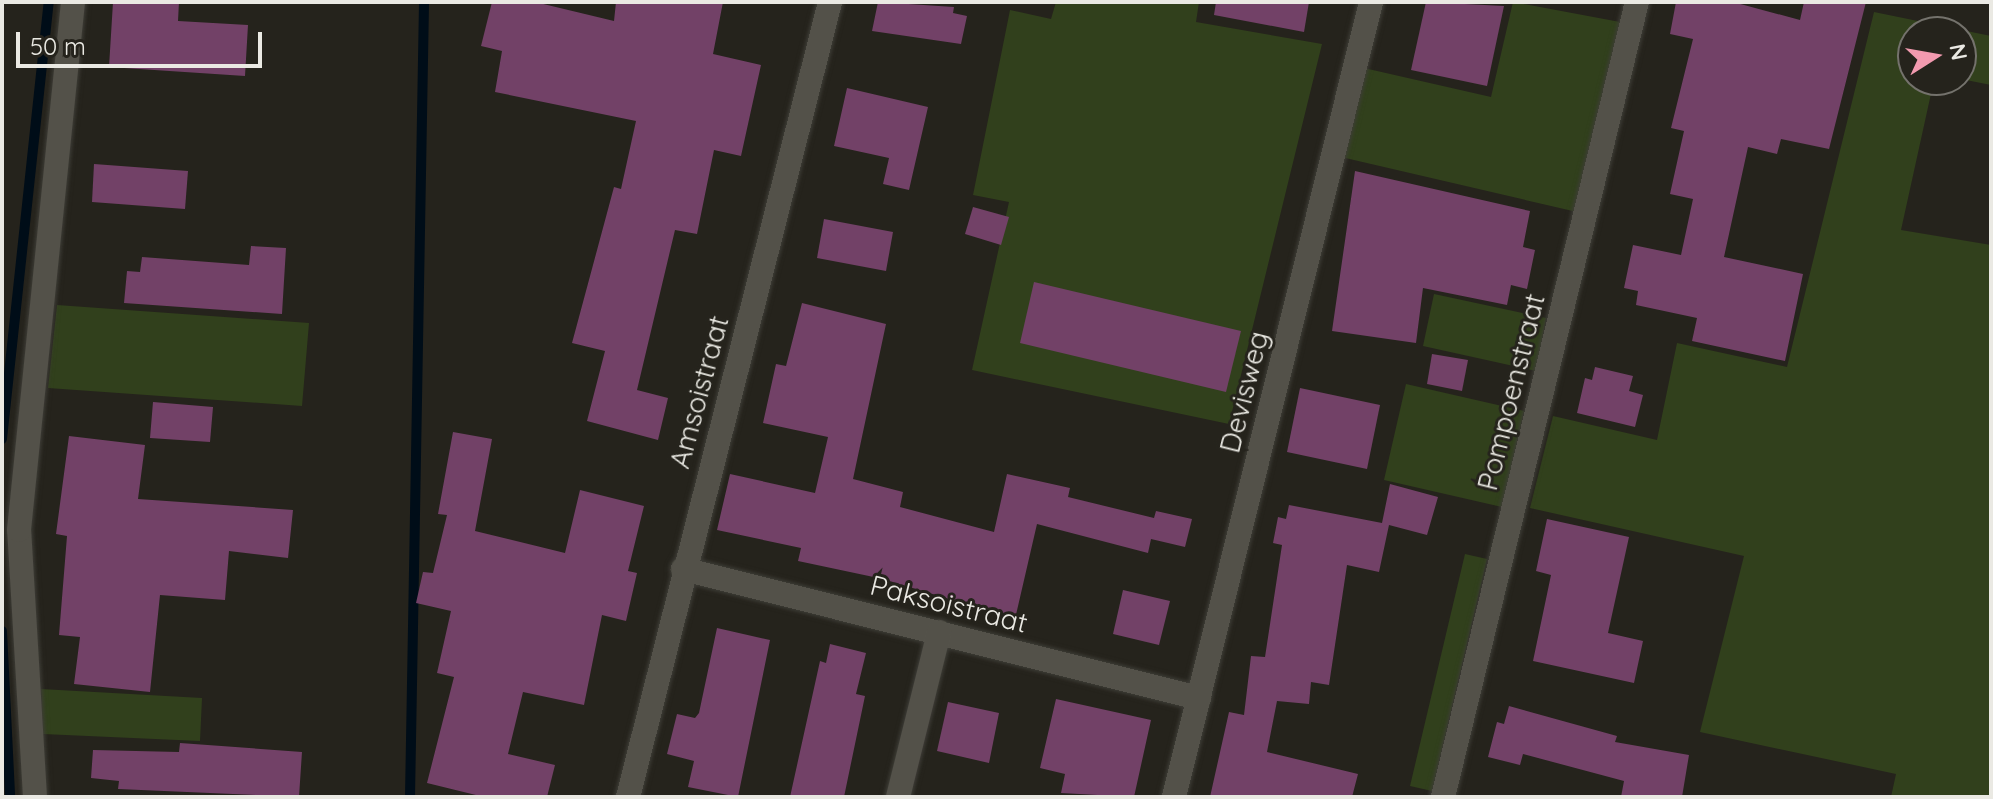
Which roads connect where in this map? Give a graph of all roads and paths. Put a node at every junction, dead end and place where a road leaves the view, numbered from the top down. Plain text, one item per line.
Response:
1 (73, 2) edge
2 (830, 2) edge
3 (1371, 2) edge
4 (1637, 2) edge
5 (683, 569) junction
6 (939, 632) junction
7 (1199, 698) junction
8 (35, 797) edge
9 (628, 797) edge
10 (898, 797) edge
11 (1174, 797) edge
12 (1443, 797) edge

1 - 8 street
2 - 5 street, Amsoistraat
3 - 7 street, Devisweg
4 - 12 street, Pompoenstraat
5 - 6 street, Paksoistraat
5 - 9 street, Amsoistraat
6 - 7 street, Paksoistraat
6 - 10 street
7 - 11 street, Devisweg

